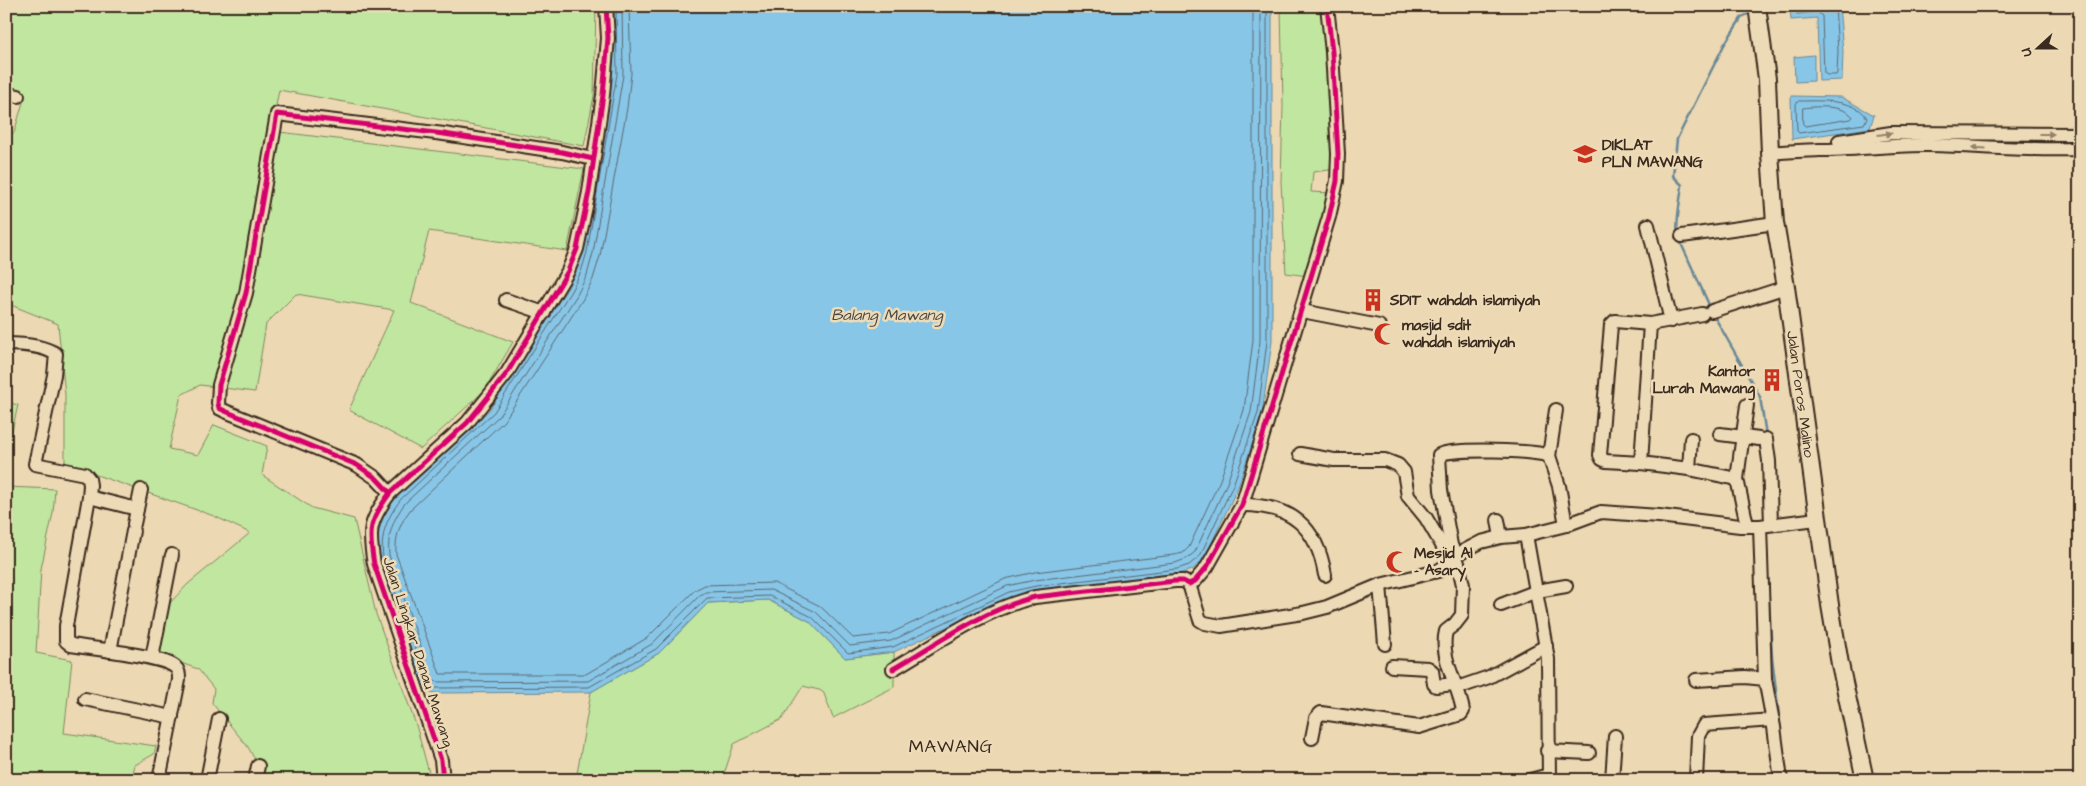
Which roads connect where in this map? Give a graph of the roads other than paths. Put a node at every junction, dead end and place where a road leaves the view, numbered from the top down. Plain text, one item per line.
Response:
1 (606, 6) edge
2 (1327, 6) edge
3 (1759, 14) edge
4 (2080, 134) edge
5 (1803, 149) junction
6 (2080, 149) edge
7 (1770, 153) junction
8 (593, 158) junction
9 (1775, 223) junction
10 (1648, 225) dead end
11 (1682, 236) dead end
12 (1786, 287) junction
13 (506, 300) dead end
14 (1302, 312) junction
15 (544, 313) junction
16 (1671, 321) junction
17 (1650, 324) junction
18 (1379, 326) dead end
19 (7, 348) edge
20 (1747, 405) dead end
21 (1556, 410) dead end
22 (1720, 434) dead end
23 (1743, 437) junction
24 (1691, 439) dead end
25 (1300, 454) dead end
26 (1549, 456) junction
27 (1641, 463) junction
28 (1688, 469) junction
29 (1738, 479) junction
30 (141, 490) dead end
31 (390, 493) junction
32 (89, 497) junction
33 (1242, 505) junction
34 (137, 509) junction
35 (1817, 519) junction
36 (1498, 520) dead end
37 (1566, 525) junction
38 (1763, 525) junction
39 (1526, 535) junction
40 (1501, 537) junction
41 (172, 555) dead end
42 (1453, 559) junction
43 (1325, 575) dead end
44 (1189, 584) junction
45 (1380, 585) junction
46 (1566, 586) dead end
47 (1537, 591) junction
48 (1501, 605) dead end
49 (1385, 644) dead end
50 (1546, 646) junction
51 (110, 651) junction
52 (152, 658) junction
53 (1392, 666) dead end
54 (894, 669) dead end
55 (1765, 679) junction
56 (1696, 680) dead end
57 (1456, 686) junction
58 (85, 699) dead end
59 (172, 717) junction
60 (220, 719) dead end
61 (1773, 720) junction
62 (1615, 736) dead end
63 (1312, 738) dead end
64 (1547, 751) junction
65 (1589, 753) dead end
66 (258, 766) dead end
67 (1549, 777) edge
68 (160, 780) edge
69 (207, 780) edge
70 (255, 780) edge
71 (443, 780) edge
72 (1530, 780) edge
73 (1612, 780) edge
74 (1696, 780) edge
75 (1781, 780) edge
76 (1865, 780) edge

1 - 8 street, Jalan Lingkar Danau Mawang
2 - 14 street
3 - 7 main road, Jalan Poros Malino
5 -> 4 street
6 -> 5 street
5 - 7 street
7 - 9 main road, Jalan Poros Malino
8 - 15 street, Jalan Lingkar Danau Mawang
8 - 31 street
9 - 11 street
9 - 12 main road, Jalan Poros Malino
10 - 16 street
12 - 16 street
12 - 35 main road, Jalan Poros Malino
13 - 15 street
14 - 18 street
14 - 33 street
15 - 31 street, Jalan Lingkar Danau Mawang
16 - 17 street
17 - 27 street
17 - 27 street
19 - 32 street
20 - 23 street
21 - 26 street
22 - 23 street
23 - 29 street
23 - 38 street
24 - 28 street
25 - 42 street
26 - 37 street
26 - 42 street
27 - 28 street
28 - 29 street
29 - 38 street
30 - 34 street
31 - 71 street, Jalan Lingkar Danau Mawang
32 - 34 street
32 - 51 street
33 - 43 street
33 - 44 street
34 - 51 street
35 - 38 street
35 - 76 main road, Jalan Poros Malino
36 - 40 street
37 - 38 street
37 - 39 street
38 - 55 street
39 - 40 street
39 - 47 street
40 - 42 street
41 - 52 street
42 - 45 street
42 - 57 street
44 - 45 street
44 - 54 street
45 - 49 street
46 - 47 street
47 - 48 street
47 - 50 street
50 - 57 street
50 - 64 street
51 - 52 street
52 - 59 street
53 - 57 street
55 - 56 street
55 - 61 street
57 - 63 street
58 - 59 street
59 - 68 street
60 - 69 street
61 - 74 street
61 - 75 street
62 - 73 street
64 - 65 street
64 - 67 street
66 - 70 street
67 - 72 street

